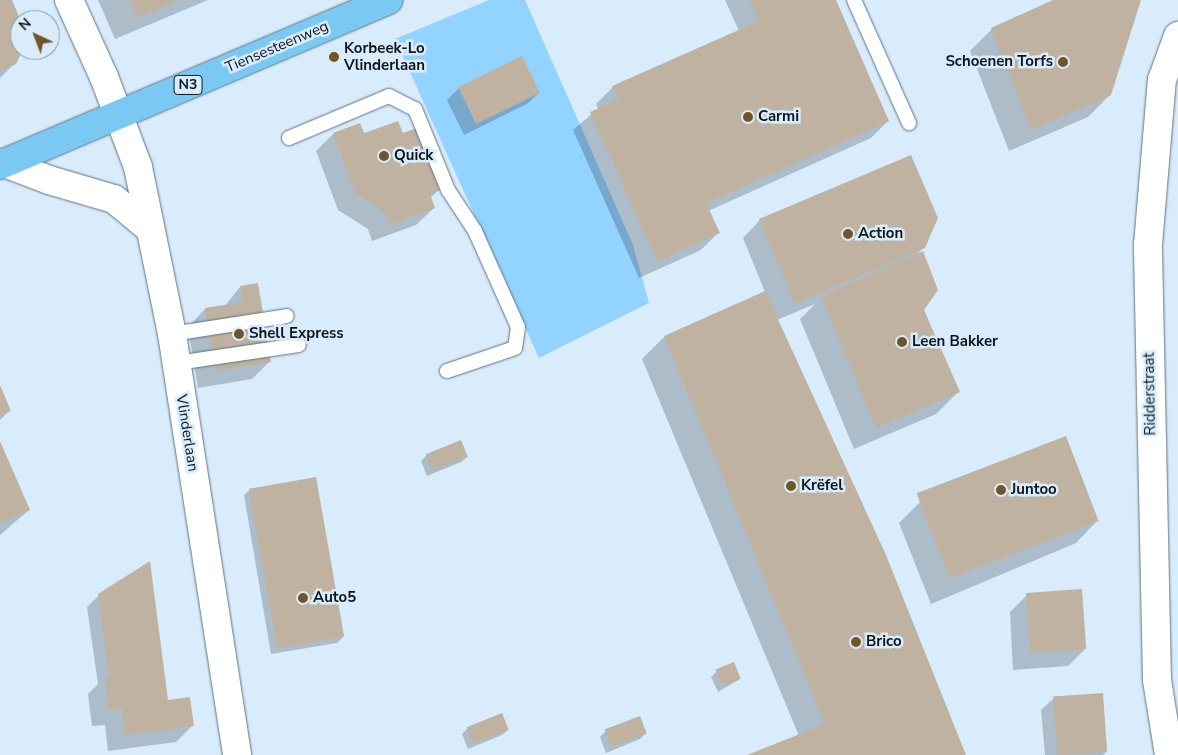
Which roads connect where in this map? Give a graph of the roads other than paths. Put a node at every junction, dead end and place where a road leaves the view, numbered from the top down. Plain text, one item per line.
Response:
1 (69, 0) edge
2 (388, 0) edge
3 (854, 0) edge
4 (1178, 36) edge
5 (118, 115) junction
6 (909, 123) dead end
7 (289, 138) dead end
8 (2, 164) edge
9 (150, 229) junction
10 (287, 316) dead end
11 (172, 334) junction
12 (300, 345) dead end
13 (177, 363) junction
14 (447, 371) dead end
15 (237, 755) edge
16 (1169, 755) edge

1 - 5 street, Vlinderlaan
2 - 5 main road, Tiensesteenweg / N3
3 - 6 lane
4 - 16 street, Ridderstraat
5 - 8 main road, Tiensesteenweg / N3
5 - 9 street, Vlinderlaan
7 - 14 lane
8 - 9 street
9 - 11 street, Vlinderlaan
10 - 11 lane
11 - 13 street, Vlinderlaan
12 - 13 lane
13 - 15 street, Vlinderlaan

